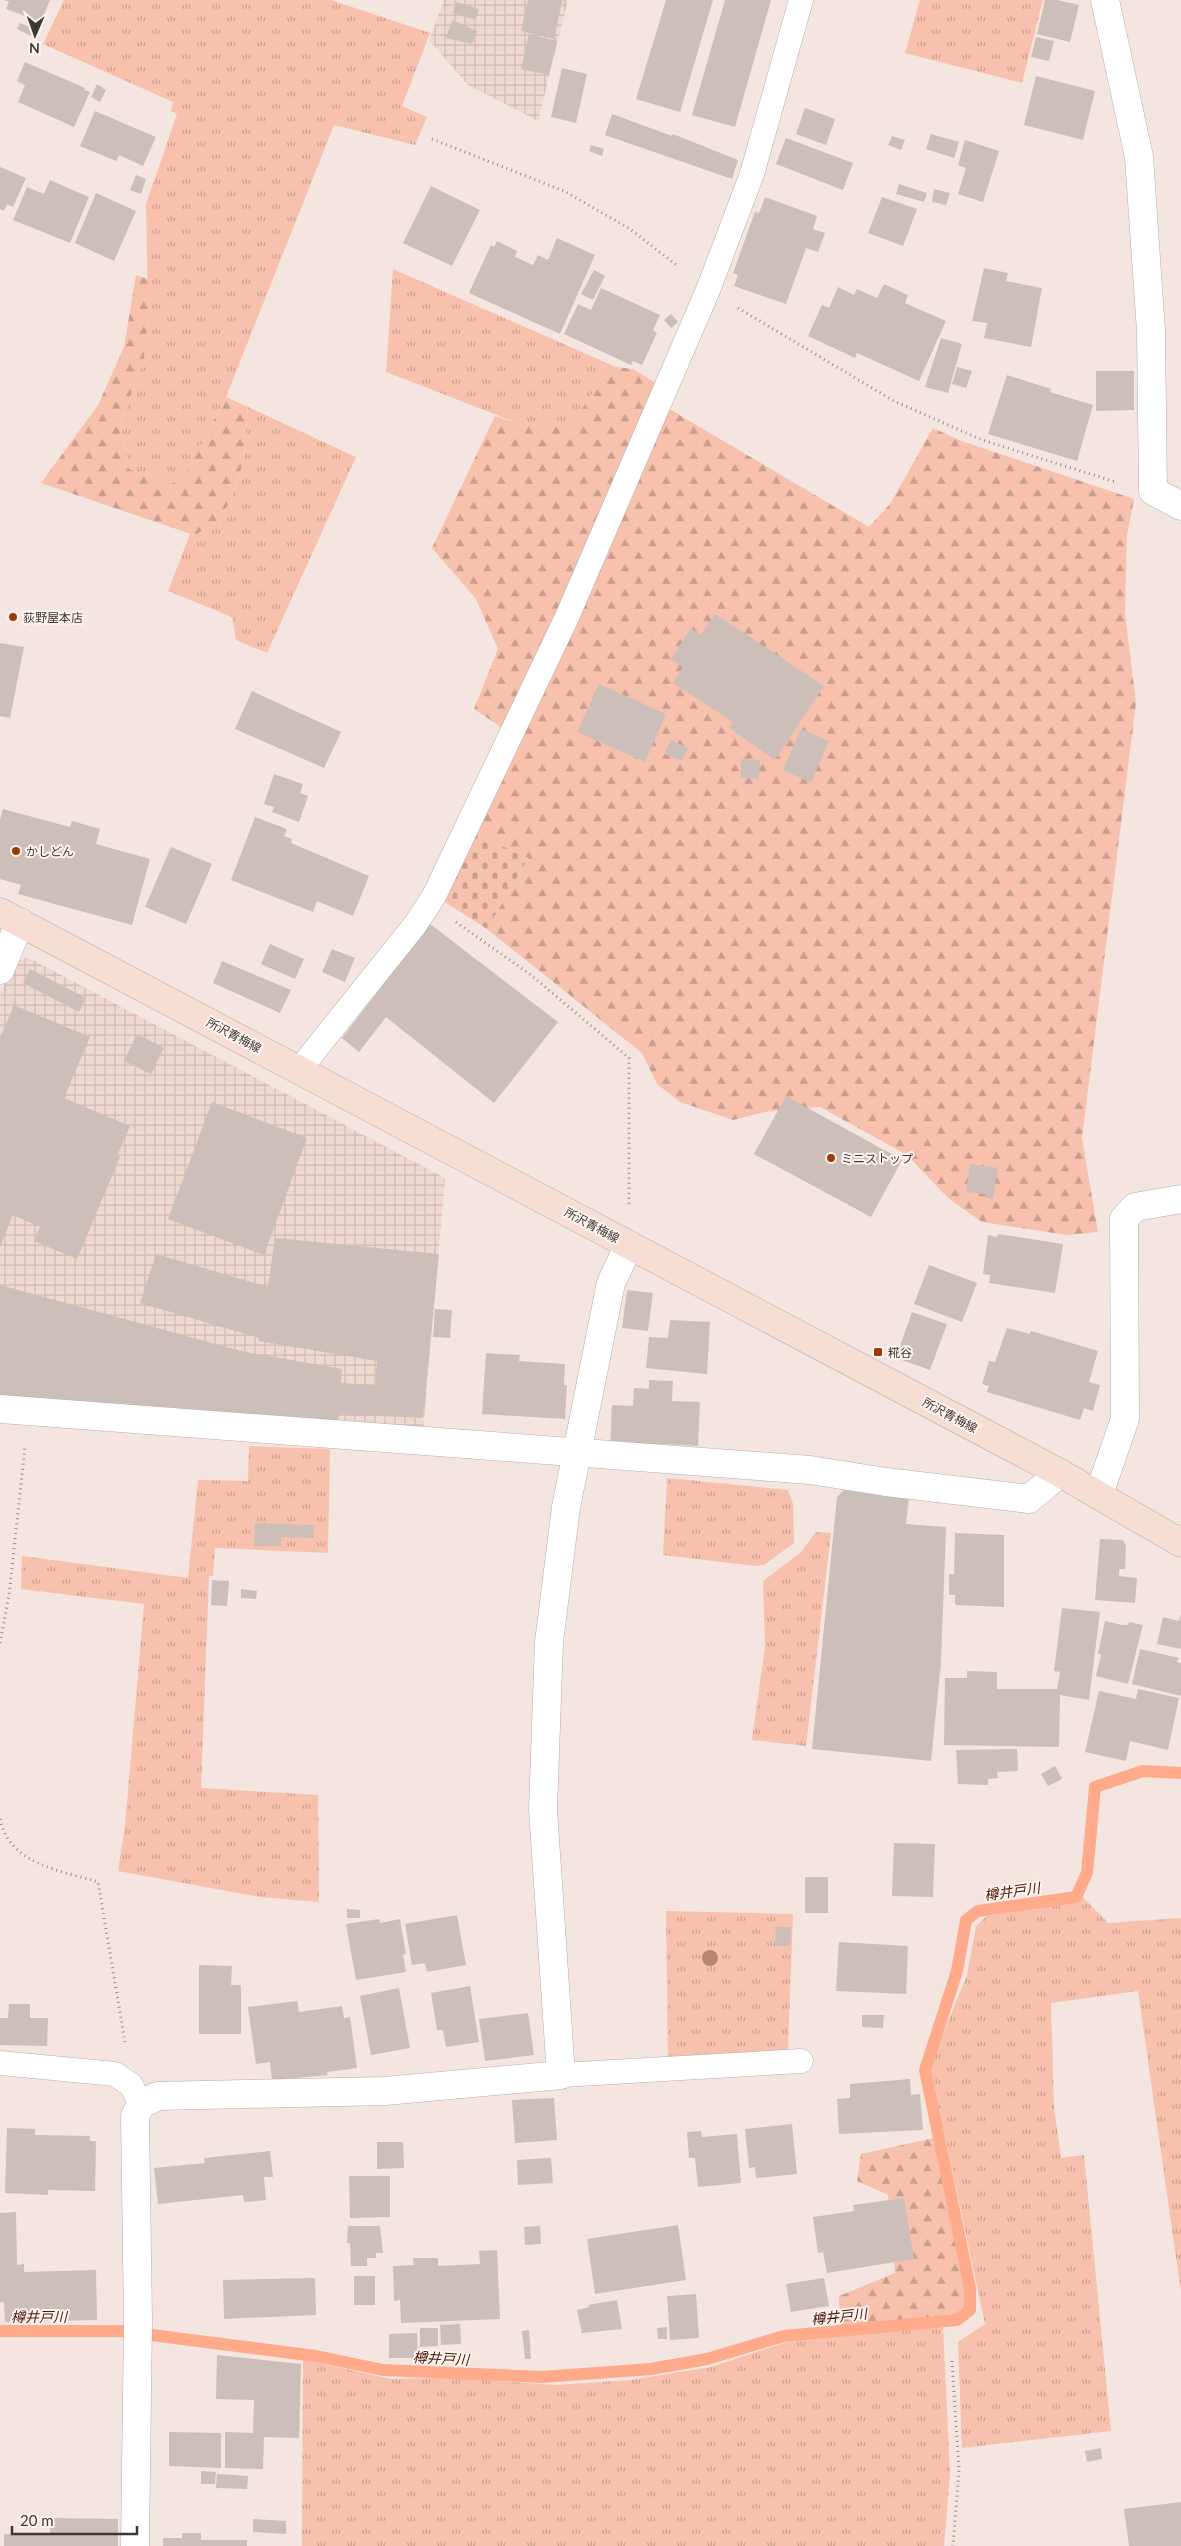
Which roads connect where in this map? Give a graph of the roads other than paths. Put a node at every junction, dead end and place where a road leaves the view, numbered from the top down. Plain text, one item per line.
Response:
1 (801, 0) edge
2 (1105, 0) edge
3 (1181, 506) edge
4 (10, 917) edge
5 (0, 970) edge
6 (298, 1070) junction
7 (1181, 1199) edge
8 (629, 1245) junction
9 (0, 1409) edge
10 (579, 1452) junction
11 (1060, 1473) junction
12 (1099, 1494) junction
13 (1181, 1543) edge
14 (801, 2061) dead end
15 (0, 2063) edge
16 (561, 2075) junction
17 (136, 2095) junction
18 (135, 2546) edge

1 - 6 lane
2 - 3 street
4 - 5 street
4 - 6 main road, 所沢青梅線
6 - 8 main road, 所沢青梅線
7 - 12 street
8 - 10 street
8 - 11 main road, 所沢青梅線
9 - 10 street
10 - 11 street
10 - 16 street
11 - 12 main road, 所沢青梅線
12 - 13 main road, 所沢青梅線
14 - 16 lane
15 - 17 lane
16 - 17 street
17 - 18 street

